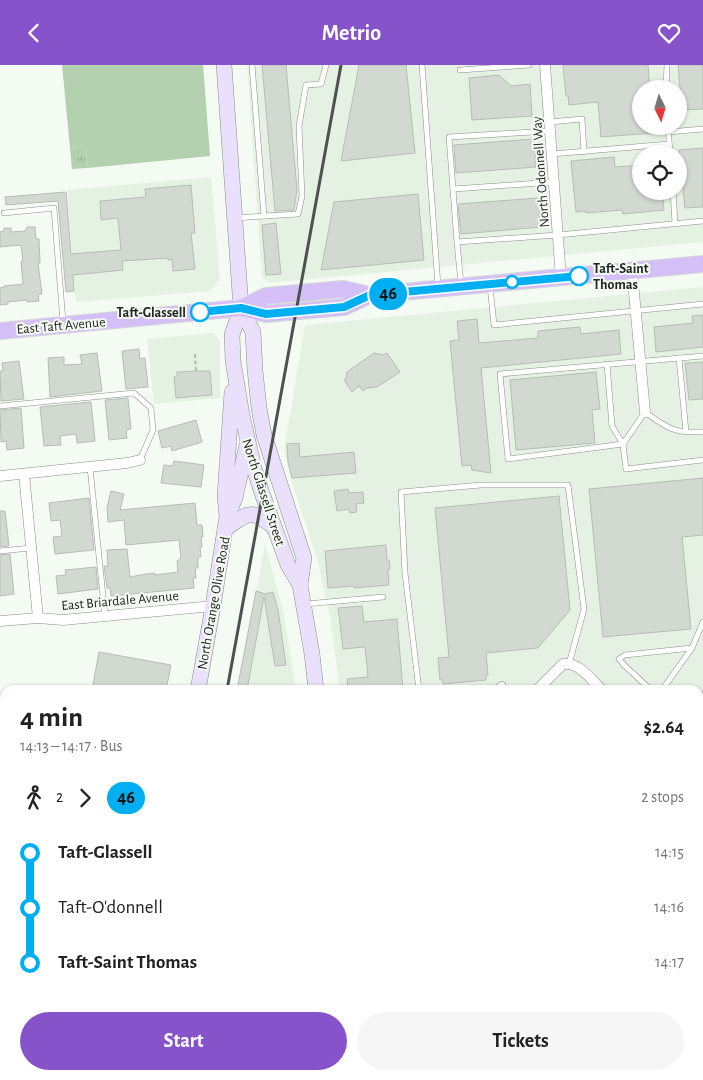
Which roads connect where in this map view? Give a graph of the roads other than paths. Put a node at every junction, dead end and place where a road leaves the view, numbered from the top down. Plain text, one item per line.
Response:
1 (224, 65) edge
2 (252, 65) edge
3 (326, 65) edge
4 (422, 65) edge
5 (529, 65) edge
6 (545, 65) edge
7 (667, 65) edge
8 (460, 70) dead end
9 (666, 80) edge
10 (550, 127) junction
11 (688, 129) edge
12 (703, 129) edge
13 (668, 135) edge
14 (669, 144) joint
15 (584, 152) junction
16 (552, 155) junction
17 (554, 182) junction
18 (453, 189) junction
19 (674, 200) edge
20 (4, 213) dead end
21 (264, 216) junction
22 (236, 218) junction
23 (703, 221) edge
24 (675, 223) junction
25 (558, 235) junction
26 (457, 242) junction
27 (703, 264) edge
28 (632, 271) junction
29 (561, 278) junction
30 (490, 284) junction
31 (461, 287) junction
32 (438, 289) junction
33 (703, 304) edge
34 (241, 308) junction
35 (636, 311) junction
36 (63, 325) junction
37 (0, 331) edge
38 (703, 356) edge
39 (679, 358) junction
40 (233, 361) junction
41 (640, 362) junction
42 (607, 364) junction
43 (0, 407) edge
44 (259, 408) junction
45 (645, 412) junction
46 (686, 432) junction
47 (703, 433) edge
48 (247, 443) junction
49 (623, 444) junction
50 (140, 460) joint
51 (703, 460) edge
52 (90, 467) junction
53 (24, 474) junction
54 (0, 476) edge
55 (226, 522) junction
56 (275, 528) junction
57 (31, 548) junction
58 (0, 551) edge
59 (300, 585) junction
60 (383, 597) dead end
61 (304, 605) junction
62 (213, 606) junction
63 (105, 617) junction
64 (38, 618) junction
65 (0, 621) edge
66 (703, 622) edge
67 (692, 648) junction
68 (569, 664) junction
69 (199, 685) edge
70 (315, 685) edge
71 (418, 685) edge
72 (542, 685) edge
73 (597, 685) edge
74 (646, 685) edge
75 (666, 685) edge

1 - 22 main road, North Glassell Street
2 - 21 lane
3 - 21 lane
4 - 32 lane
5 - 8 lane
6 - 10 street, North Odonnell Way
7 - 9 lane
10 - 15 lane
10 - 16 street, North Odonnell Way
10 - 18 lane
11 - 12 lane
13 - 14 lane
14 - 15 lane
15 - 16 lane
16 - 17 street, North Odonnell Way
17 - 18 lane
17 - 25 street, North Odonnell Way
18 - 26 lane
19 - 24 lane
20 - 36 lane
21 - 22 lane
22 - 34 main road, North Glassell Street
23 - 24 lane
24 - 25 lane
25 - 26 lane
25 - 29 street, North Odonnell Way
26 - 31 lane
27 - 28 main road
28 - 29 main road
28 - 35 street
29 - 30 main road
30 - 31 main road
30 - 35 lane
31 - 32 main road
32 - 34 main road
33 - 35 lane
34 - 36 main road, East Taft Avenue
34 - 40 main road, North Glassell Street
34 - 44 main road, North Glassell Street
35 - 41 street
36 - 37 main road, East Taft Avenue
38 - 39 lane
39 - 41 lane
39 - 46 lane
40 - 48 main road, North Glassell Street
40 - 55 main road, North Orange Olive Road
41 - 42 lane
41 - 45 street
42 - 49 lane
42 - 49 lane
43 - 50 lane
44 - 48 main road, North Orange Olive Road
44 - 59 main road, North Glassell Street
45 - 46 lane
45 - 49 lane
46 - 47 lane
48 - 55 main road, North Orange Olive Road
48 - 56 main road, North Glassell Street
49 - 51 lane
50 - 52 street
52 - 53 street
52 - 63 lane
53 - 54 street
53 - 57 street
55 - 56 main road
55 - 62 main road, North Orange Olive Road
56 - 59 main road, North Glassell Street
57 - 58 lane
57 - 64 street
59 - 61 main road, North Glassell Street
60 - 61 lane
61 - 70 main road, North Glassell Street
62 - 63 street, East Briardale Avenue
62 - 69 main road, North Orange Olive Road
63 - 64 street, East Briardale Avenue
64 - 65 street, East Briardale Avenue
66 - 67 lane
67 - 74 lane
67 - 75 lane
68 - 71 lane
68 - 72 street
68 - 73 street

